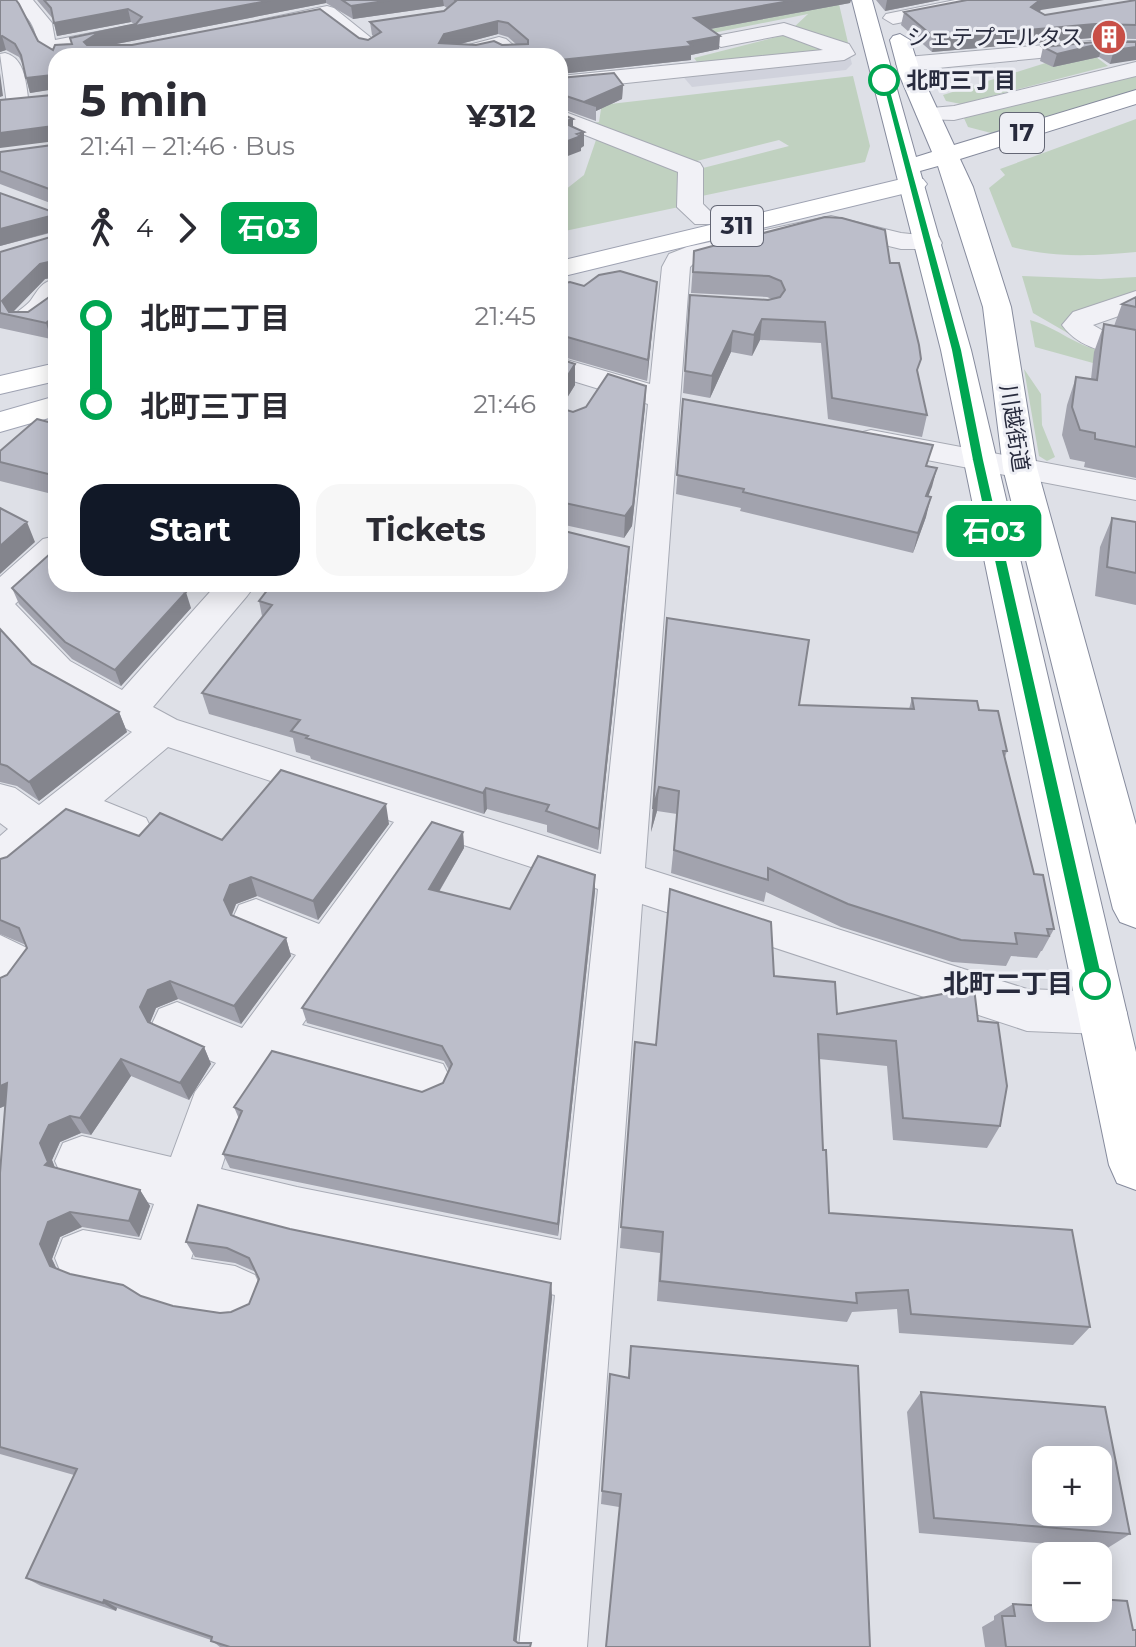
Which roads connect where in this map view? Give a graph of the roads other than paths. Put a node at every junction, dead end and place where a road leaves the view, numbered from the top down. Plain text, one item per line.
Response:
1 (22, 0) edge
2 (986, 0) edge
3 (256, 6) edge
4 (880, 6) edge
5 (277, 22) junction
6 (1053, 26) edge
7 (153, 27) edge
8 (248, 28) edge
9 (721, 41) edge
10 (146, 47) edge
11 (1091, 47) junction
12 (1136, 47) edge
13 (52, 48) edge
14 (72, 48) edge
15 (141, 48) edge
16 (346, 48) edge
17 (482, 48) edge
18 (505, 48) edge
19 (5, 59) dead end
20 (894, 67) junction
21 (1136, 69) edge
22 (568, 82) edge
23 (1136, 97) edge
24 (621, 99) edge
25 (46, 100) edge
26 (591, 103) edge
27 (9, 105) edge
28 (568, 105) edge
29 (1136, 112) edge
30 (928, 114) junction
31 (568, 120) edge
32 (949, 164) junction
33 (911, 175) junction
34 (704, 218) junction
35 (929, 243) junction
36 (568, 248) edge
37 (568, 267) edge
38 (48, 290) edge
39 (1136, 300) edge
40 (25, 319) edge
41 (1136, 349) edge
42 (48, 374) edge
43 (568, 374) edge
44 (0, 385) edge
45 (682, 404) junction
46 (48, 408) edge
47 (0, 422) edge
48 (835, 434) edge
49 (978, 460) junction
50 (1020, 468) junction
51 (1136, 490) edge
52 (48, 554) edge
53 (231, 592) edge
54 (0, 597) edge
55 (0, 612) edge
56 (144, 720) junction
57 (0, 800) edge
58 (422, 816) junction
59 (56, 818) junction
60 (130, 830) edge
61 (0, 861) edge
62 (622, 879) junction
63 (1136, 909) edge
64 (256, 918) dead end
65 (328, 948) junction
66 (0, 955) edge
67 (0, 978) edge
68 (1102, 1013) junction
69 (177, 1024) dead end
70 (259, 1046) junction
71 (425, 1080) dead end
72 (82, 1161) dead end
73 (1136, 1165) edge
74 (186, 1186) junction
75 (83, 1258) dead end
76 (159, 1272) junction
77 (586, 1273) junction
78 (235, 1295) dead end
79 (553, 1647) edge

1 - 13 street
2 - 4 street
3 - 5 street
4 - 20 main road, 川越街道
5 - 8 street
5 - 16 street
6 - 11 street
7 - 14 street
9 - 22 street
10 - 15 street
11 - 12 street
11 - 20 street
17 - 18 street
19 - 27 street
20 - 24 street
20 - 30 main road, 川越街道
20 - 33 main road, 川越街道
21 - 30 street
23 - 32 main road, 17
25 - 27 street
26 - 28 street
29 - 32 main road, 17
30 - 32 main road, 川越街道
31 - 34 street
32 - 33 main road, 17
32 - 50 main road, 川越街道
33 - 34 main road, 311
33 - 35 main road, 川越街道
33 - 37 main road, 311
34 - 36 main road, 311
35 - 45 street
35 - 49 main road, 川越街道
38 - 40 street
39 - 41 street
42 - 44 main road
43 - 45 street
45 - 62 street
46 - 47 main road
48 - 49 street
49 - 50 street
49 - 68 main road, 川越街道
50 - 51 street
50 - 63 main road, 川越街道
52 - 54 street
53 - 56 street
55 - 56 street
56 - 58 street
56 - 59 street
57 - 59 street
58 - 62 street
58 - 65 street
59 - 60 street
59 - 61 street
62 - 68 street
62 - 77 street
64 - 65 street
65 - 70 street
66 - 67 street
68 - 73 main road, 川越街道
69 - 70 street
70 - 71 street
70 - 74 street
72 - 74 street
74 - 76 street
74 - 77 street
75 - 76 street
76 - 78 street
77 - 79 street

